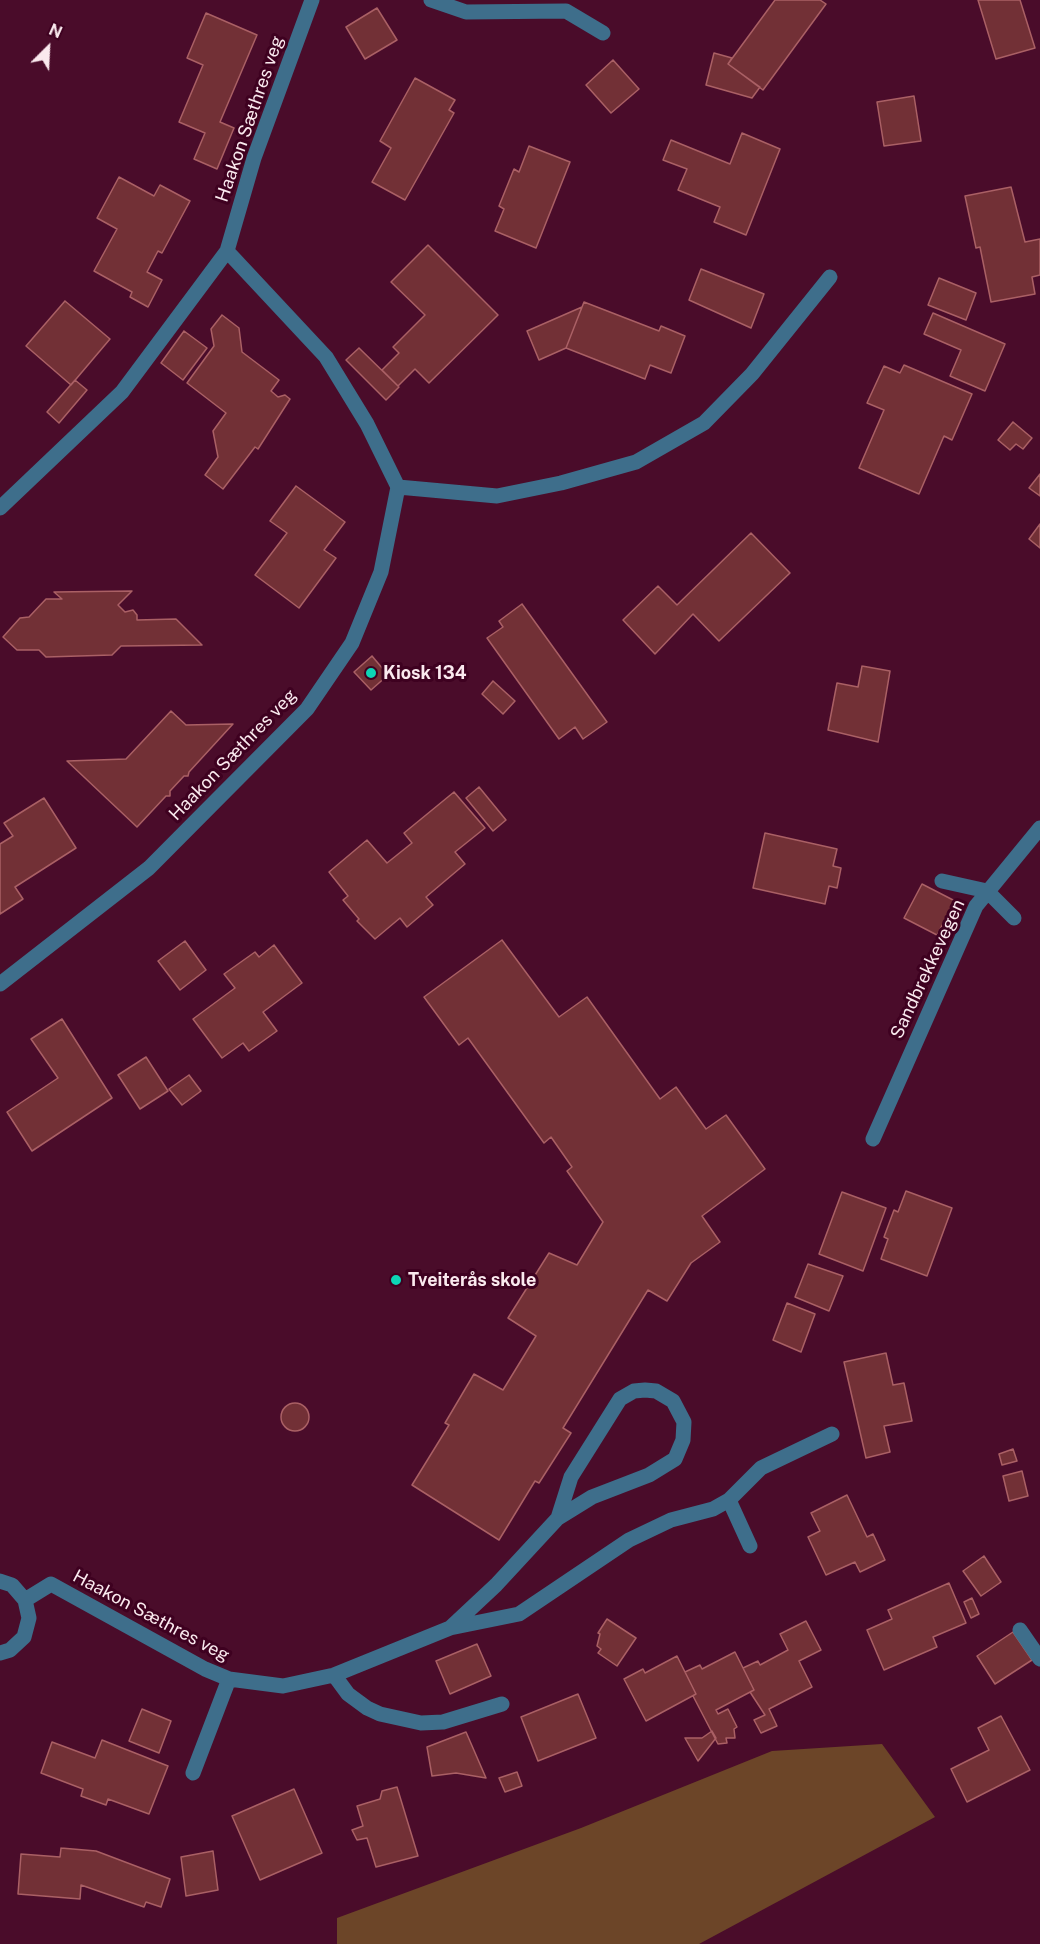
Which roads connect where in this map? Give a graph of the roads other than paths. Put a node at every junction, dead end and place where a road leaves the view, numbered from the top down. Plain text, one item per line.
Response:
1 (312, 0) edge
2 (431, 0) edge
3 (603, 33) dead end
4 (227, 251) junction
5 (830, 277) dead end
6 (398, 487) junction
7 (0, 508) edge
8 (1040, 828) edge
9 (942, 881) dead end
10 (987, 891) junction
11 (1014, 918) dead end
12 (0, 984) edge
13 (873, 1139) dead end
14 (831, 1434) dead end
15 (729, 1500) junction
16 (558, 1518) junction
17 (750, 1546) dead end
18 (0, 1581) edge
19 (25, 1600) junction
20 (450, 1628) junction
21 (1020, 1630) dead end
22 (0, 1653) edge
23 (1040, 1659) edge
24 (334, 1675) junction
25 (229, 1679) junction
26 (502, 1704) dead end
27 (193, 1773) dead end

1 - 4 street, Haakon Sæthres veg
2 - 3 street
4 - 6 street
4 - 7 street, Haakon Sæthres veg
5 - 6 street
6 - 12 street, Haakon Sæthres veg
8 - 10 street, Sandbrekkevegen
9 - 10 street
10 - 11 street
10 - 13 street, Sandbrekkevegen
14 - 15 street
15 - 17 street
15 - 20 street, Haakon Sæthres veg
16 - 16 street, Haakon Sæthres veg
16 - 20 street, Haakon Sæthres veg
18 - 19 street
19 - 22 street
19 - 25 street, Haakon Sæthres veg
20 - 24 street, Haakon Sæthres veg
21 - 23 street
24 - 25 street, Haakon Sæthres veg
24 - 26 street
25 - 27 street, Haakon Sæthres veg

